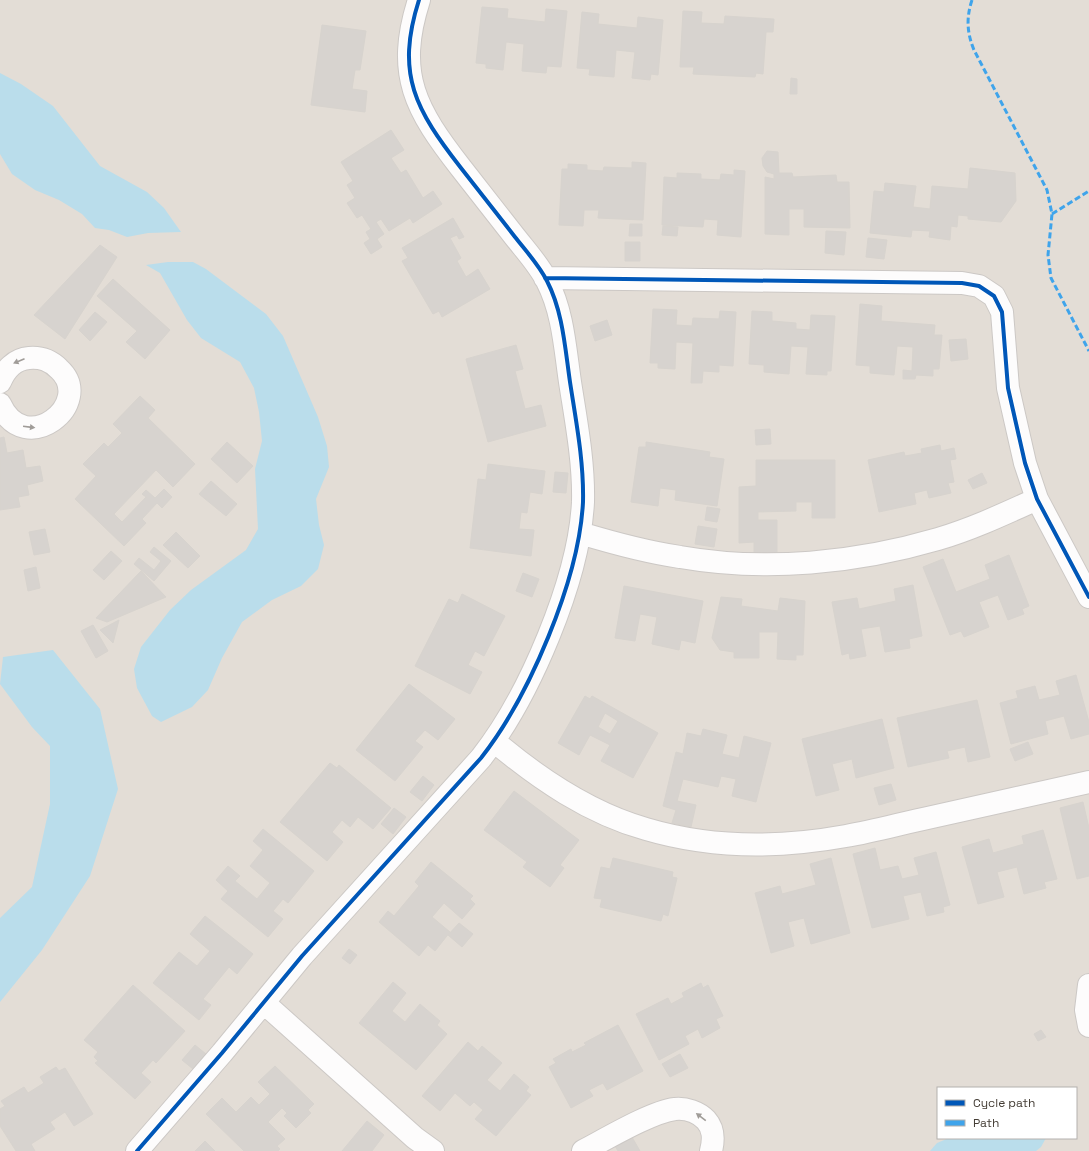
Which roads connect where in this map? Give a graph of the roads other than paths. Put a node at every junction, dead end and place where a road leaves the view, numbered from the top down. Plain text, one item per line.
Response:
1 (419, 0) edge
2 (546, 278) junction
3 (0, 382) edge
4 (0, 404) edge
5 (1037, 499) junction
6 (580, 533) junction
7 (1089, 597) edge
8 (494, 741) junction
9 (1089, 782) edge
10 (1089, 985) edge
11 (264, 1003) junction
12 (1089, 1026) edge
13 (137, 1151) edge
14 (433, 1151) edge
15 (583, 1151) edge
16 (711, 1151) edge

1 - 2 street
2 - 5 street
2 - 6 street
4 -> 3 street
5 - 6 street
5 - 7 street
6 - 8 street
8 - 9 street
8 - 11 street
10 - 12 street
11 - 13 street
11 - 14 street
16 -> 15 street

